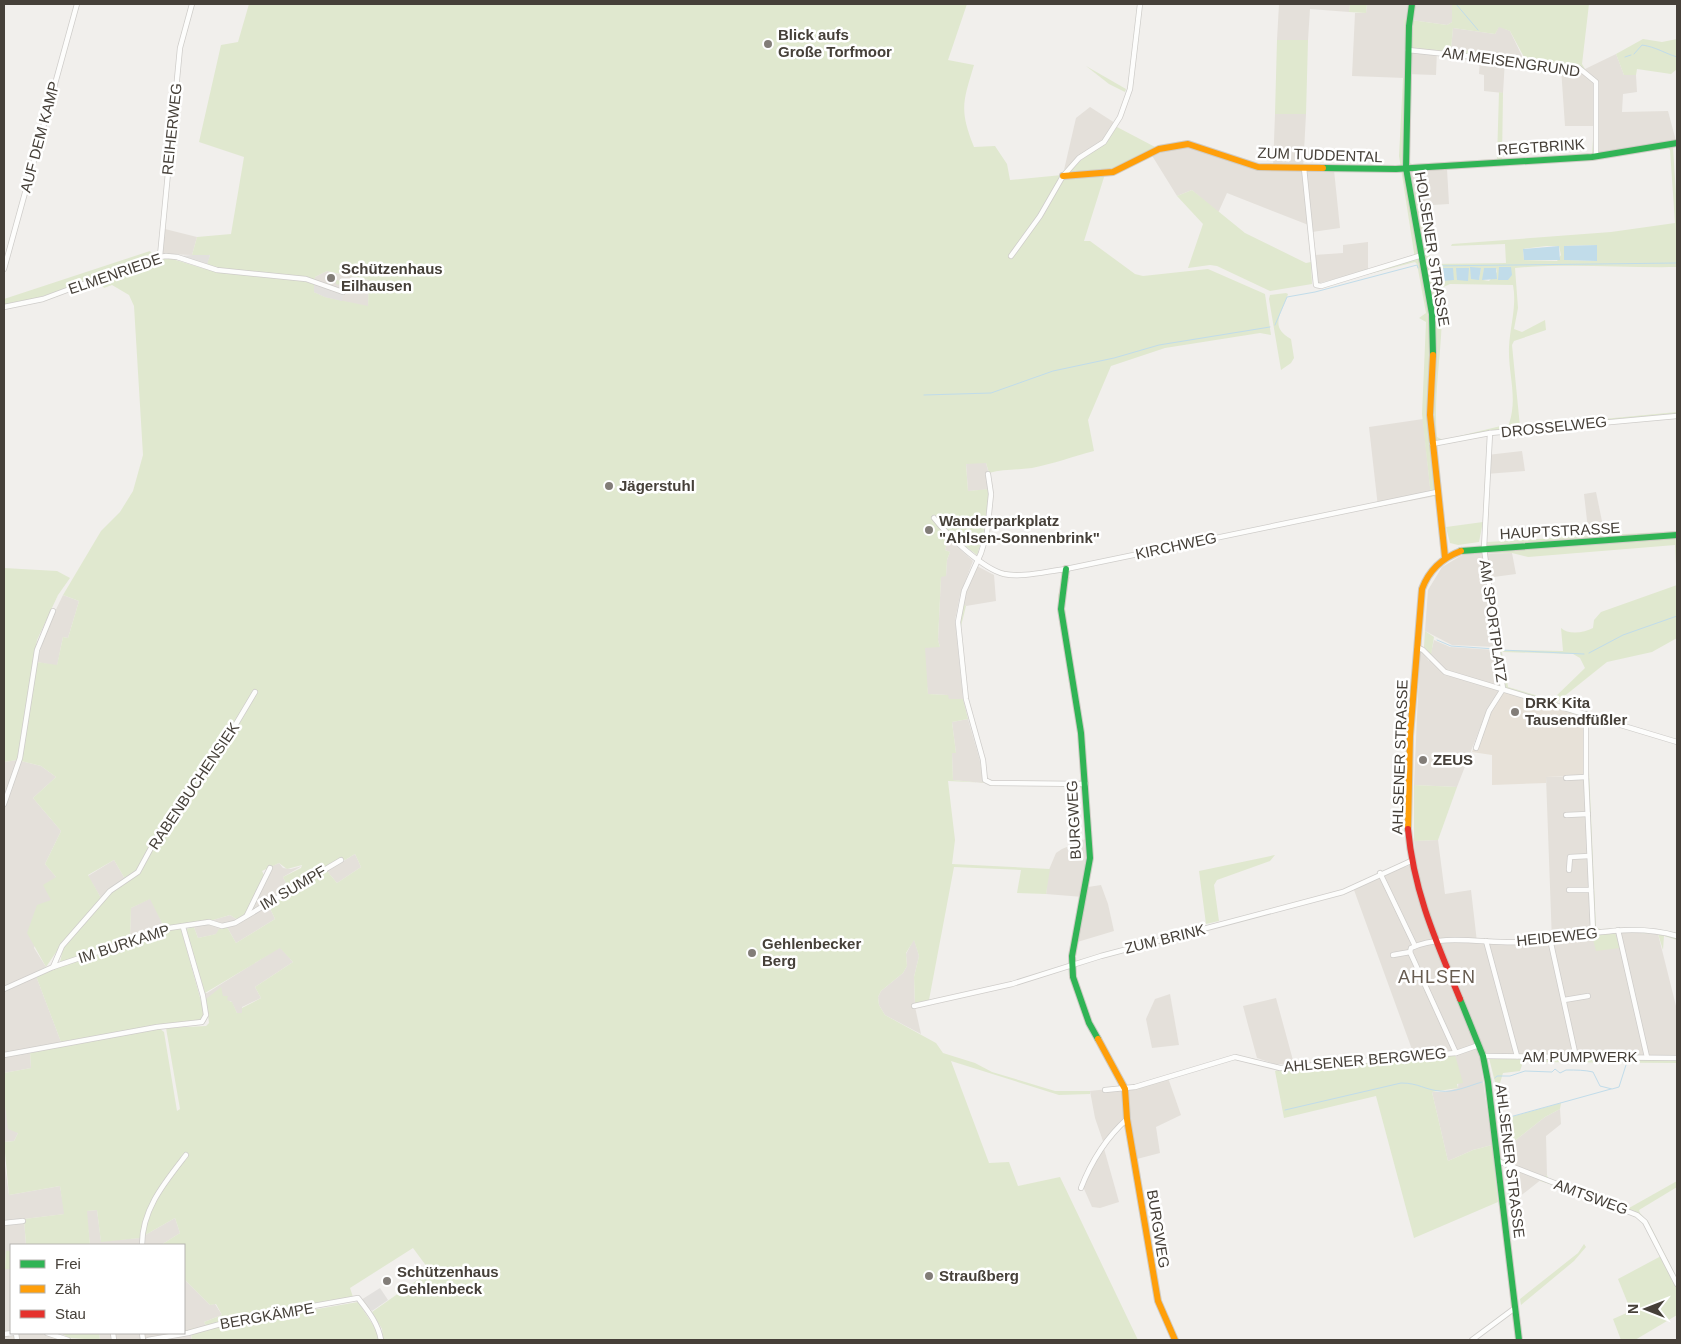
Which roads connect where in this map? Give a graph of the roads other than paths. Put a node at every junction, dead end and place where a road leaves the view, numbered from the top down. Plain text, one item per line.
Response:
1 (77, 4) edge
2 (192, 4) edge
3 (1140, 4) edge
4 (1412, 4) edge
5 (1408, 50) junction
6 (1677, 143) edge
7 (1596, 154) junction
8 (1304, 168) junction
9 (1406, 168) junction
10 (1063, 176) junction
11 (160, 256) junction
12 (1011, 256) dead end
13 (1422, 256) junction
14 (4, 269) edge
15 (343, 292) dead end
16 (4, 307) edge
17 (1677, 416) edge
18 (1490, 433) junction
19 (1432, 444) junction
20 (988, 474) dead end
21 (1436, 492) junction
22 (934, 518) dead end
23 (1677, 535) edge
24 (1484, 548) junction
25 (1445, 557) junction
26 (978, 559) junction
27 (1066, 569) junction
28 (53, 611) dead end
29 (1417, 647) junction
30 (1504, 689) junction
31 (255, 692) dead end
32 (1586, 714) junction
33 (1677, 742) edge
34 (1476, 748) dead end
35 (1586, 777) junction
36 (1566, 778) dead end
37 (1086, 784) junction
38 (4, 804) edge
39 (1588, 814) junction
40 (1566, 815) dead end
41 (1590, 856) junction
42 (341, 860) dead end
43 (1411, 861) junction
44 (270, 868) dead end
45 (1569, 870) dead end
46 (1380, 874) junction
47 (1568, 890) dead end
48 (1591, 890) junction
49 (246, 916) junction
50 (183, 927) junction
51 (1618, 930) junction
52 (1593, 932) junction
53 (1677, 936) edge
54 (1550, 940) junction
55 (1486, 941) junction
56 (1436, 942) junction
57 (1415, 946) junction
58 (1410, 952) junction
59 (1394, 955) dead end
60 (1072, 965) junction
61 (52, 967) junction
62 (4, 989) edge
63 (1588, 996) dead end
64 (1564, 1000) junction
65 (914, 1006) dead end
66 (1479, 1045) junction
67 (1456, 1053) junction
68 (4, 1055) edge
69 (1482, 1056) junction
70 (1517, 1056) junction
71 (1576, 1057) junction
72 (1647, 1057) junction
73 (1677, 1058) edge
74 (1125, 1089) junction
75 (1105, 1090) dead end
76 (1127, 1119) junction
77 (186, 1155) dead end
78 (1498, 1161) junction
79 (1081, 1188) dead end
80 (24, 1220) dead end
81 (4, 1223) edge
82 (142, 1244) edge
83 (1677, 1284) edge
84 (1515, 1308) junction
85 (50, 1334) edge
86 (182, 1334) edge
87 (185, 1334) edge
88 (68, 1340) edge
89 (148, 1340) edge
90 (381, 1340) edge
91 (1175, 1340) edge
92 (1472, 1340) edge
93 (1519, 1340) edge

1 - 14 street, AUF DEM KAMP
2 - 11 street, REIHERWEG
3 - 10 street
4 - 5 street, HOLSENER STRASSE
5 - 7 street, AM MEISENGRUND
5 - 9 street, HOLSENER STRASSE
6 - 7 street, REGTBRINK
7 - 9 street, REGTBRINK
8 - 9 street, ZUM TUDDENTAL
8 - 10 street, ZUM TUDDENTAL
8 - 13 street
9 - 13 street, HOLSENER STRASSE
10 - 12 street
11 - 15 street, ELMENRIEDE
11 - 16 street, ELMENRIEDE
13 - 19 street, HOLSENER STRASSE
17 - 18 street, DROSSELWEG
18 - 19 street, DROSSELWEG
18 - 24 street, AM SPORTPLATZ
19 - 21 street, HOLSENER STRASSE
20 - 26 street
21 - 25 street, HOLSENER STRASSE
21 - 27 street, KIRCHWEG
22 - 26 street, KIRCHWEG
23 - 24 street, HAUPTSTRASSE
24 - 25 street, HAUPTSTRASSE
24 - 30 street, AM SPORTPLATZ
25 - 29 street, AHLSENER STRASSE
26 - 27 street, KIRCHWEG
26 - 37 street
27 - 37 street, BURGWEG
28 - 38 street
29 - 30 street
29 - 43 street, AHLSENER STRASSE
30 - 32 street
30 - 34 street, AM SPORTPLATZ
31 - 61 street, RABENBUCHENSIEK
32 - 33 street
32 - 35 street
35 - 36 street
35 - 39 street
37 - 60 street, BURGWEG
39 - 40 street
39 - 41 street
41 - 45 street
41 - 48 street
42 - 49 street, IM SUMPF
43 - 46 street, ZUM BRINK
43 - 56 street, AHLSENER STRASSE
44 - 49 street
46 - 57 street
46 - 60 street, ZUM BRINK
47 - 48 street
48 - 52 street
49 - 50 street, IM BURKAMP
50 - 61 street, IM BURKAMP
50 - 68 street
51 - 52 street, HEIDEWEG
51 - 53 street, HEIDEWEG
51 - 72 street
52 - 54 street, HEIDEWEG
54 - 55 street, HEIDEWEG
54 - 64 street
55 - 56 street, HEIDEWEG
55 - 70 street
56 - 57 street, HEIDEWEG
56 - 66 street, AHLSENER STRASSE
57 - 58 street
58 - 59 street
58 - 67 street
60 - 65 street, ZUM BRINK
60 - 74 street, BURGWEG
61 - 62 street, IM BURKAMP
63 - 64 street
64 - 71 street
66 - 67 street, AHLSENER BERGWEG
66 - 69 street, AHLSENER STRASSE
67 - 74 street, AHLSENER BERGWEG
69 - 70 street, AM PUMPWERK
69 - 78 street, AHLSENER STRASSE
70 - 71 street, AM PUMPWERK
71 - 72 street, AM PUMPWERK
72 - 73 street, AM PUMPWERK
74 - 75 street, AHLSENER BERGWEG
74 - 76 street, BURGWEG
76 - 79 street
76 - 91 street, BURGWEG
77 - 82 street
78 - 83 street, AMTSWEG
78 - 84 street, AHLSENER STRASSE
80 - 81 street
84 - 92 street
84 - 93 street, AHLSENER STRASSE
85 - 88 street
86 - 89 street, BERGKÄMPE
87 - 90 street, BERGKÄMPE

